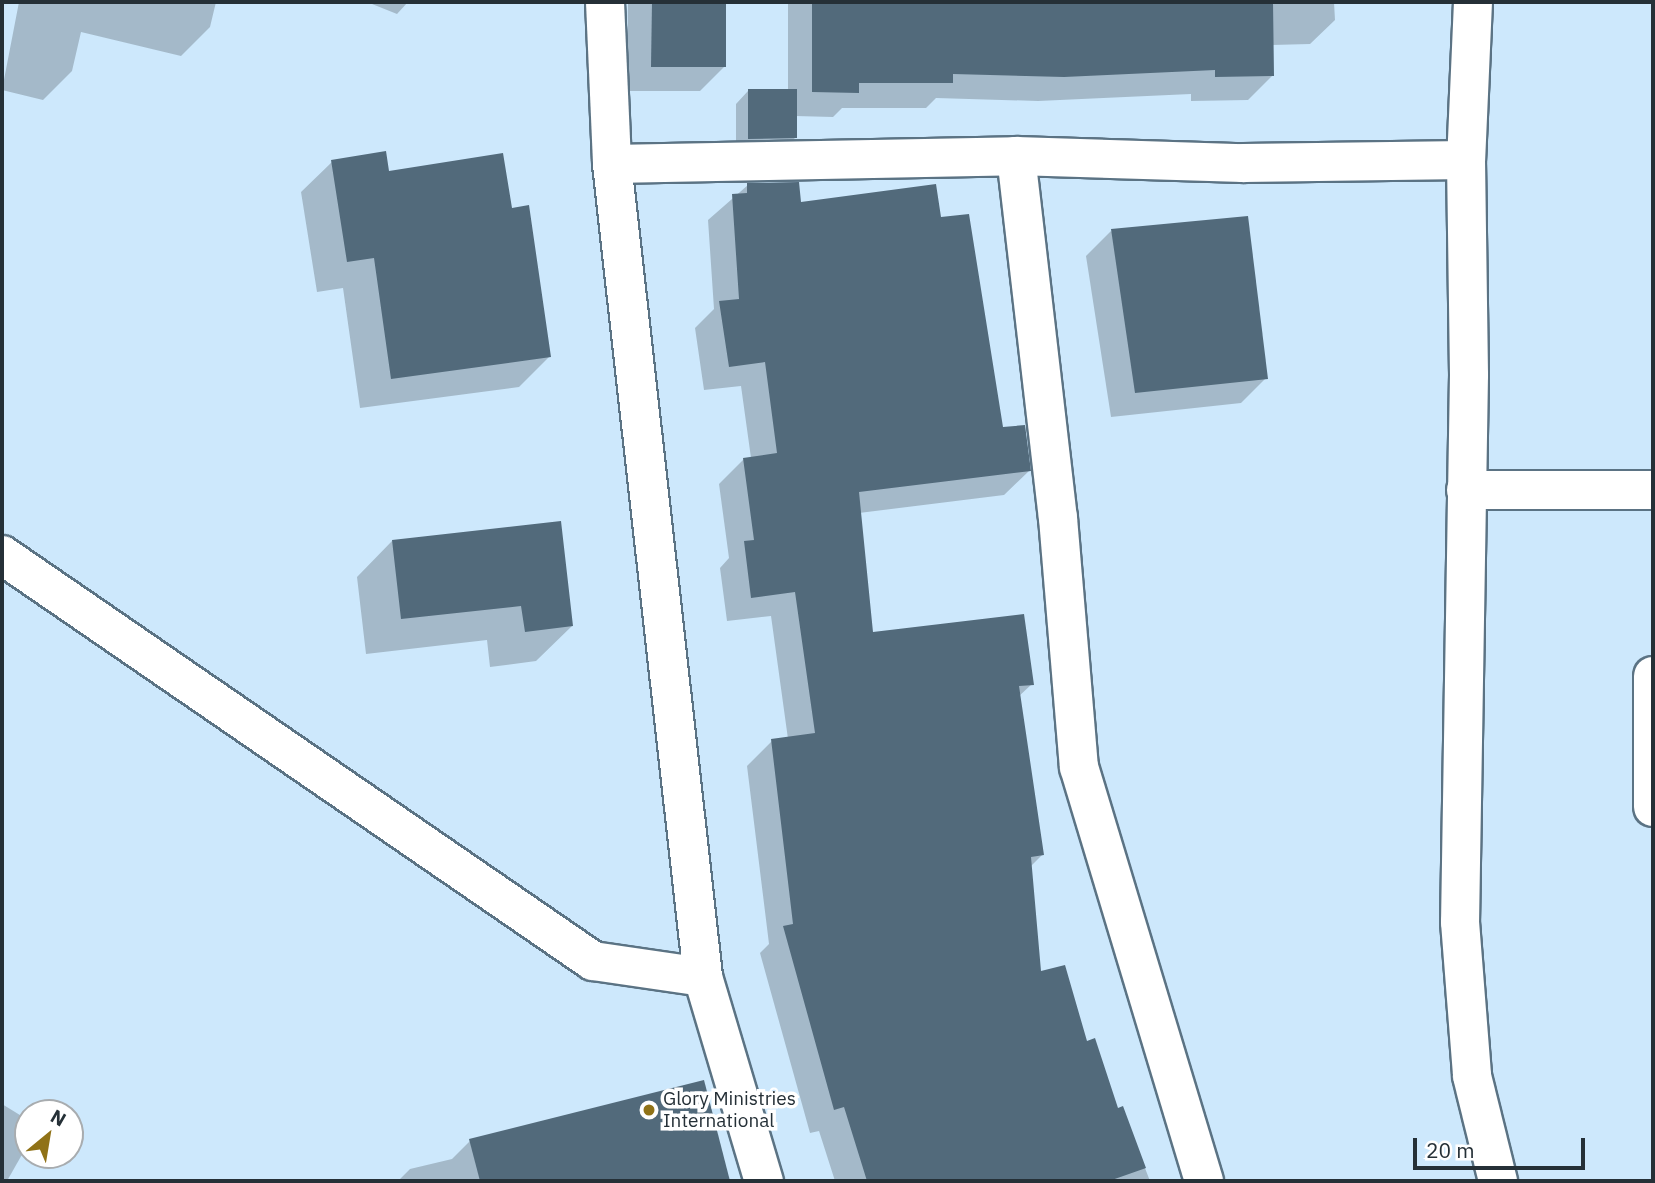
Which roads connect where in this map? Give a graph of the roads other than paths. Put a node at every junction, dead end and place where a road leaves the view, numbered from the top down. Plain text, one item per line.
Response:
1 (605, 2) edge
2 (1474, 2) edge
3 (1016, 156) junction
4 (1466, 160) junction
5 (612, 164) junction
6 (1653, 489) edge
7 (1466, 490) junction
8 (2, 555) edge
9 (1653, 676) edge
10 (1653, 807) edge
11 (703, 977) junction
12 (764, 1181) edge
13 (1204, 1181) edge
14 (1498, 1181) edge

1 - 5 street
2 - 4 street
3 - 4 street
3 - 5 street
3 - 13 street
4 - 7 street
5 - 11 street
6 - 7 street
7 - 14 street
8 - 11 street
9 - 10 street
11 - 12 street

